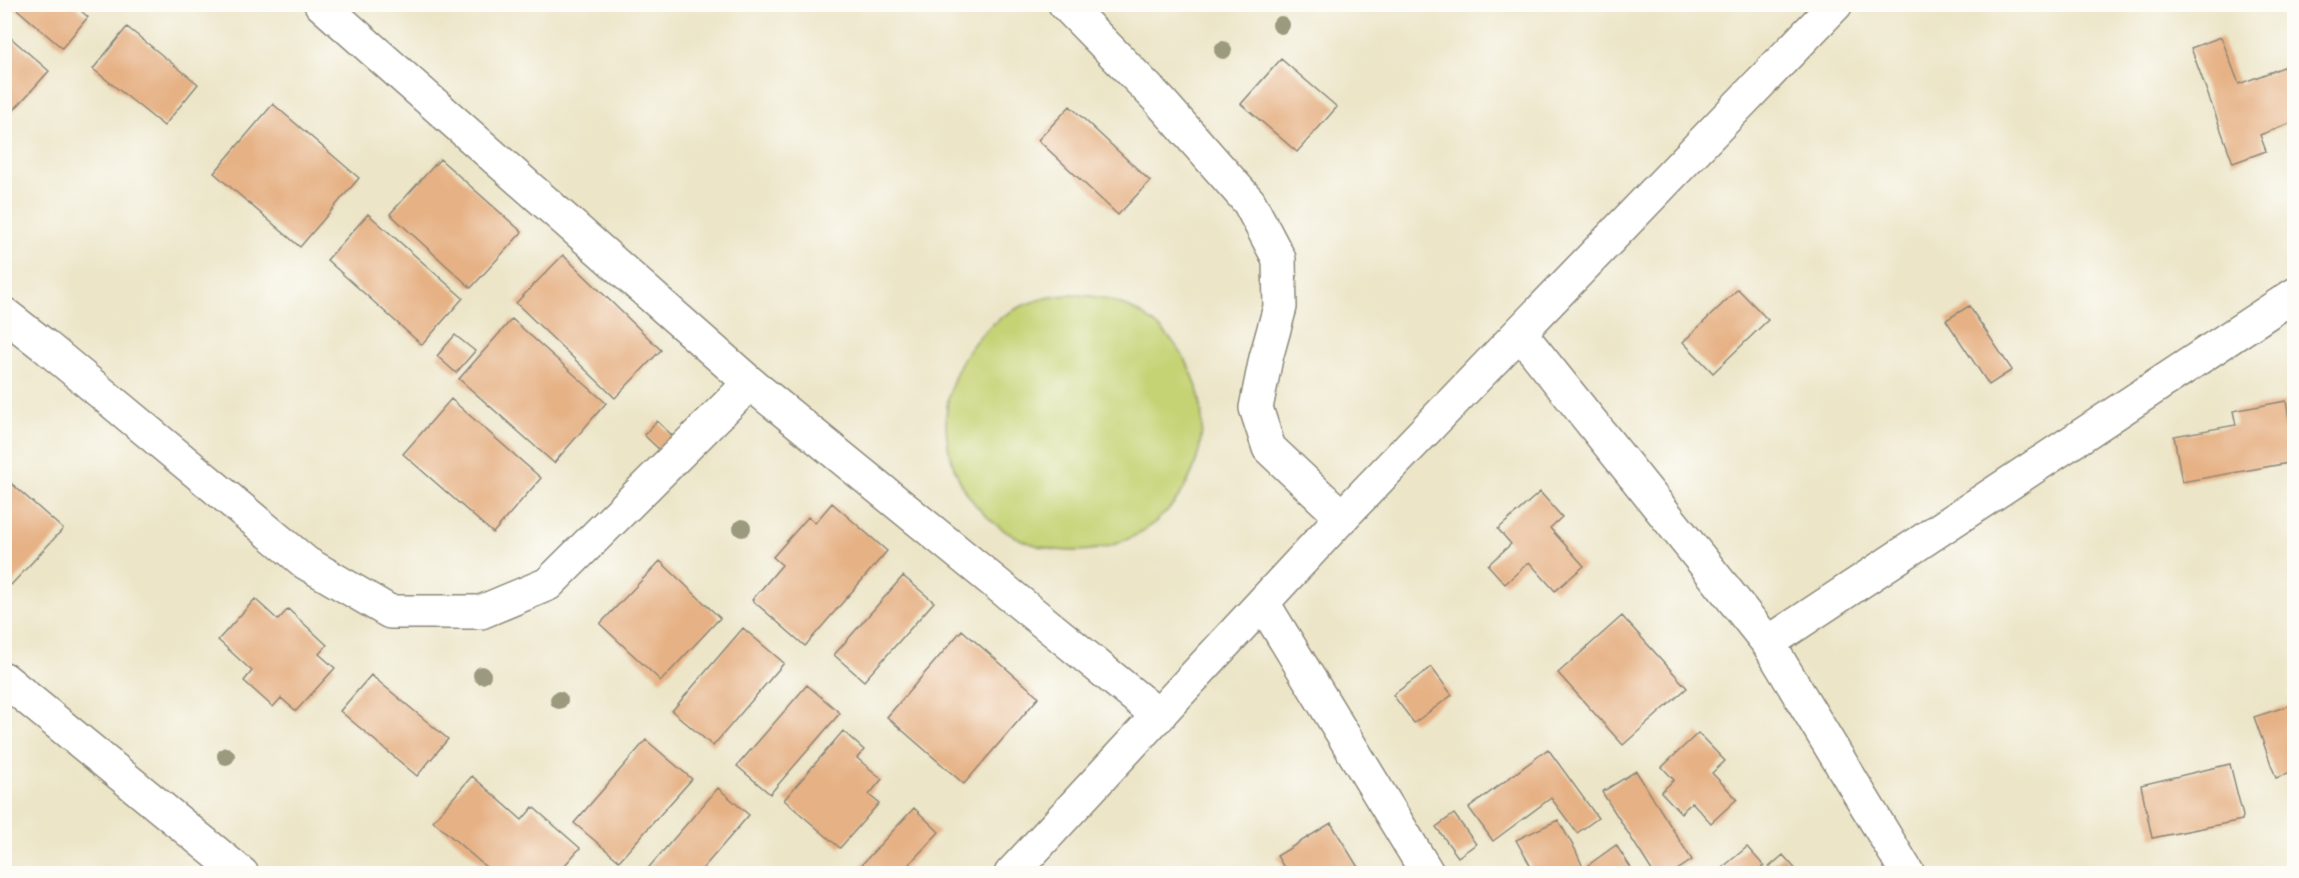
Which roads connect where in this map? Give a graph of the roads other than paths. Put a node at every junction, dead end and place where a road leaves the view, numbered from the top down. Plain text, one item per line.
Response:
1 (321, 4) edge
2 (1065, 4) edge
3 (1836, 4) edge
4 (2295, 295) edge
5 (4, 314) edge
6 (1520, 333) junction
7 (750, 383) junction
8 (1342, 516) junction
9 (1263, 603) junction
10 (1768, 643) junction
11 (8, 688) edge
12 (1159, 716) junction
13 (242, 873) edge
14 (1011, 873) edge
15 (1428, 873) edge
16 (1908, 873) edge

1 - 7 street
2 - 8 street
3 - 6 street
4 - 10 street
5 - 7 street
6 - 8 street
6 - 10 street
7 - 12 street
8 - 9 street
9 - 12 street
9 - 15 street
10 - 16 street
11 - 13 street
12 - 14 street

